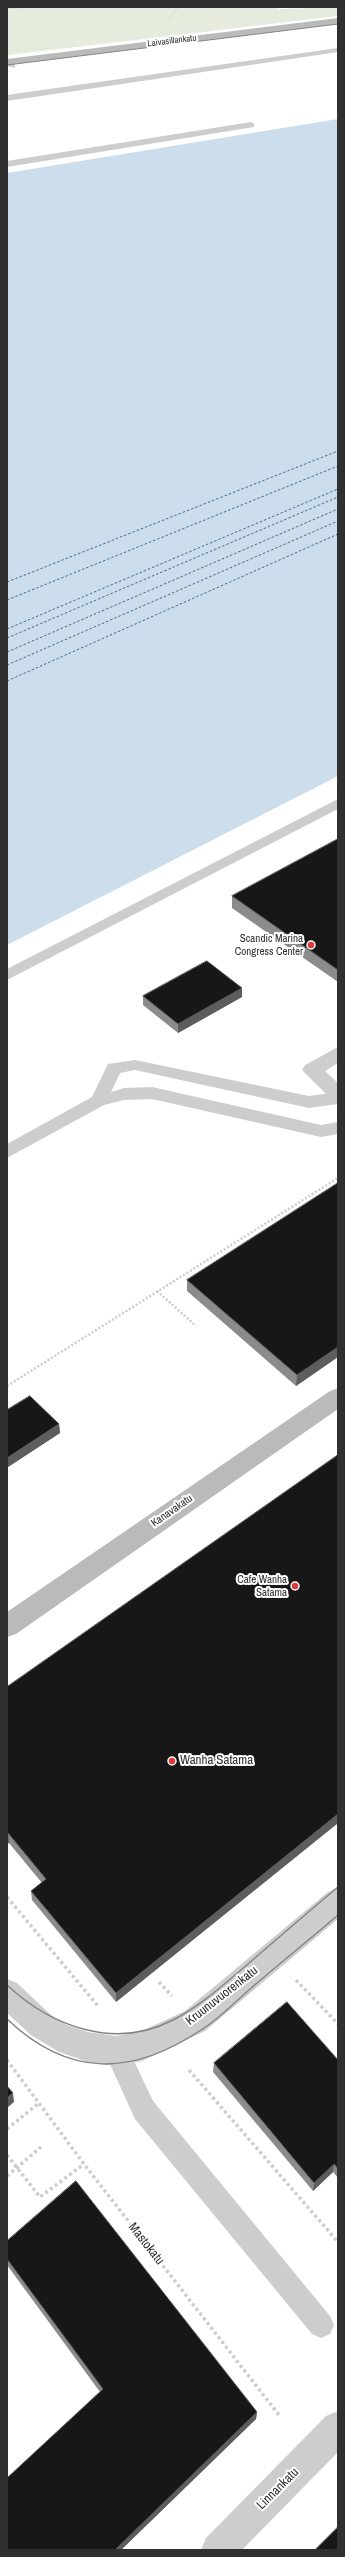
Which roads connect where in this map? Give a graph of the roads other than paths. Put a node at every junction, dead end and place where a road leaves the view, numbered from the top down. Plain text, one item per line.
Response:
1 (338, 21) edge
2 (338, 26) edge
3 (338, 43) edge
4 (338, 50) edge
5 (275, 58) junction
6 (8, 63) edge
7 (7, 98) edge
8 (250, 125) dead end
9 (7, 164) edge
10 (338, 803) edge
11 (7, 975) edge
12 (338, 1054) edge
13 (338, 1094) edge
14 (338, 1098) edge
15 (98, 1101) junction
16 (338, 1128) edge
17 (7, 1152) edge
18 (338, 1397) edge
19 (7, 1626) edge
20 (338, 1901) edge
21 (7, 1993) edge
22 (116, 2051) junction
23 (321, 2326) dead end
24 (338, 2428) edge
25 (218, 2550) edge

1 - 6 main road, Laivasillankatu
2 - 6 main road, Laivasillankatu
3 - 5 lane
4 - 5 lane
5 - 7 lane
8 - 9 lane
10 - 11 lane
12 - 13 street
14 - 15 lane
15 - 16 lane
15 - 17 lane
18 - 19 main road, Kanavakatu
20 - 22 street, Kruunuvuorenkatu
21 - 22 street, Kruunuvuorenkatu
22 - 23 lane
24 - 25 street, Linnankatu

